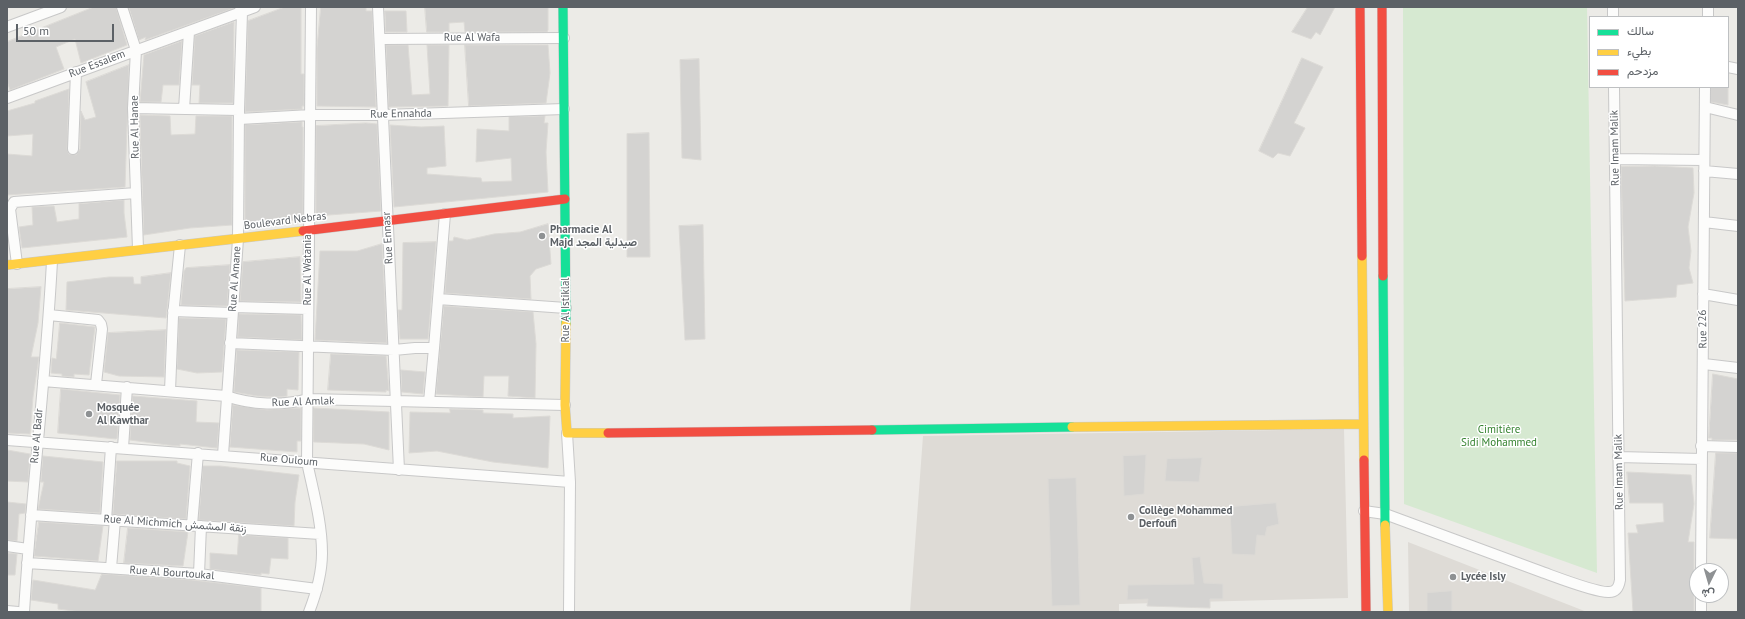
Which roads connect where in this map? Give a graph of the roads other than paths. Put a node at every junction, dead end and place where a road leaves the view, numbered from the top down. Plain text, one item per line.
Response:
1 (61, 7) edge
2 (122, 7) edge
3 (255, 7) edge
4 (311, 7) edge
5 (378, 7) edge
6 (563, 7) edge
7 (1360, 7) edge
8 (1382, 7) edge
9 (241, 10) edge
10 (7, 27) edge
11 (189, 32) junction
12 (564, 38) junction
13 (381, 39) junction
14 (136, 50) junction
15 (76, 72) junction
16 (1614, 88) edge
17 (1705, 88) edge
18 (7, 98) edge
19 (133, 108) junction
20 (1705, 108) junction
21 (184, 109) junction
22 (564, 109) junction
23 (239, 114) junction
24 (1738, 114) edge
25 (311, 115) junction
26 (383, 116) junction
27 (1372, 129) junction
28 (73, 149) dead end
29 (1615, 159) junction
30 (1704, 160) junction
31 (1704, 171) junction
32 (1738, 174) edge
33 (136, 193) junction
34 (565, 199) junction
35 (445, 214) junction
36 (387, 221) junction
37 (1704, 222) junction
38 (1738, 226) edge
39 (308, 230) junction
40 (238, 239) junction
41 (180, 245) junction
42 (138, 249) junction
43 (52, 261) junction
44 (12, 264) edge
45 (1703, 294) junction
46 (438, 299) junction
47 (1738, 300) edge
48 (566, 308) junction
49 (308, 309) junction
50 (233, 310) junction
51 (173, 311) junction
52 (49, 315) junction
53 (230, 343) junction
54 (308, 348) junction
55 (434, 348) junction
56 (394, 350) junction
57 (1704, 364) junction
58 (1738, 368) edge
59 (43, 381) junction
60 (96, 384) junction
61 (127, 387) junction
62 (170, 391) junction
63 (226, 396) junction
64 (308, 399) junction
65 (396, 402) junction
66 (429, 402) junction
67 (565, 405) junction
68 (1363, 424) junction
69 (567, 433) junction
70 (7, 440) edge
71 (37, 442) junction
72 (1701, 446) junction
73 (1738, 446) edge
74 (111, 447) junction
75 (123, 448) junction
76 (198, 453) junction
77 (223, 455) junction
78 (1618, 457) junction
79 (1702, 459) junction
80 (307, 462) junction
81 (399, 470) junction
82 (570, 482) junction
83 (1364, 511) junction
84 (1385, 514) junction
85 (31, 515) junction
86 (110, 520) junction
87 (197, 525) junction
88 (320, 534) junction
89 (7, 546) edge
90 (28, 549) junction
91 (27, 563) junction
92 (1701, 563) edge
93 (112, 568) junction
94 (199, 574) junction
95 (317, 589) junction
96 (7, 611) edge
97 (18, 612) edge
98 (24, 612) edge
99 (308, 612) edge
100 (569, 612) edge
101 (1366, 612) edge
102 (1388, 612) edge

1 - 10 street
2 - 14 street, Rue Al Hanae
3 - 9 street, Rue Essalem
4 - 25 street, Rue Al Watania
5 - 13 street, Rue Ennasr
6 - 12 street, Rue Al Istiklal
7 - 27 street
8 - 27 street
9 - 11 street, Rue Essalem
9 - 23 street, Rue Al Amane
11 - 14 street, Rue Essalem
11 - 21 street
12 - 13 street, Rue Al Wafa
12 - 22 street, Rue Al Istiklal
13 - 26 street, Rue Ennasr
14 - 15 street, Rue Essalem
14 - 19 street, Rue Al Hanae
15 - 18 street, Rue Essalem
15 - 28 street
16 - 29 street, Rue Imam Malik
17 - 20 street, Rue 226
19 - 21 street, Rue Ennahda
19 - 33 street, Rue Al Hanae
20 - 24 street
20 - 30 street, Rue 226
21 - 23 street, Rue Ennahda
22 - 26 street, Rue Ennahda
22 - 34 street, Rue Al Istiklal
23 - 25 street, Rue Ennahda
23 - 40 street, Rue Al Amane
25 - 26 street, Rue Ennahda
25 - 39 street, Rue Al Watania
26 - 36 street, Rue Ennasr
27 - 68 street
27 - 84 street
29 - 30 street
29 - 78 street, Rue Imam Malik
30 - 31 street, Rue 226
31 - 32 street
31 - 37 street, Rue 226
33 - 42 street, Rue Al Hanae
33 - 44 street
34 - 35 street, Boulevard Nebras
34 - 48 street, Rue Al Istiklal
35 - 36 street, Boulevard Nebras
35 - 46 street
36 - 39 street, Boulevard Nebras
36 - 56 street, Rue Ennasr
37 - 38 street
37 - 45 street, Rue 226
39 - 40 street, Boulevard Nebras
39 - 49 street, Rue Al Watania
40 - 41 street, Boulevard Nebras
40 - 50 street, Rue Al Amane
41 - 42 street, Boulevard Nebras
41 - 51 street
42 - 43 street, Boulevard Nebras
43 - 44 street, Boulevard Nebras
43 - 52 street, Rue Al Badr
45 - 47 street
45 - 57 street, Rue 226
46 - 48 street
46 - 55 street
48 - 67 street, Rue Al Istiklal
49 - 50 street
49 - 54 street, Rue Al Watania
50 - 51 street
50 - 53 street, Rue Al Amane
51 - 62 street
52 - 59 street, Rue Al Badr
52 - 60 street
53 - 54 street
53 - 63 street, Rue Al Amane
54 - 56 street
54 - 64 street, Rue Al Watania
55 - 56 street
55 - 66 street
56 - 65 street, Rue Ennasr
57 - 58 street
57 - 72 street, Rue 226
59 - 60 street, Rue Al Amlak
59 - 71 street, Rue Al Badr
60 - 61 street, Rue Al Amlak
61 - 62 street, Rue Al Amlak
61 - 75 street
62 - 63 street, Rue Al Amlak
63 - 64 street, Rue Al Amlak
63 - 77 street, Rue Al Amane
64 - 65 street, Rue Al Amlak
64 - 80 street, Rue Al Watania
65 - 66 street, Rue Al Amlak
65 - 81 street, Rue Ennasr
66 - 67 street, Rue Al Amlak
67 - 69 street, Rue Al Istiklal
68 - 69 street
68 - 83 street
69 - 82 street, Rue Al Istiklal
70 - 71 street, Rue Ouloum
71 - 74 street, Rue Ouloum
71 - 85 street, Rue Al Badr
72 - 73 street
72 - 79 street, Rue 226
74 - 75 street, Rue Ouloum
74 - 86 street
75 - 76 street, Rue Ouloum
76 - 77 street, Rue Ouloum
76 - 87 street
77 - 80 street, Rue Ouloum
78 - 79 street
78 - 84 street, Rue Imam Malik
79 - 92 street, Rue 226
80 - 81 street, Rue Ouloum
80 - 88 street, Rue Al Watania
81 - 82 street, Rue Ouloum
82 - 100 street, Rue Al Istiklal
83 - 84 street, Rue Imam Malik
83 - 101 street
84 - 102 street
85 - 86 street, Rue Al Michmich زنقة المشمش
85 - 90 street, Rue Al Badr
86 - 87 street, Rue Al Michmich زنقة المشمش
86 - 93 street
87 - 88 street, Rue Al Michmich زنقة المشمش
87 - 94 street
88 - 95 street, Rue Al Watania
89 - 90 street
90 - 91 street, Rue Al Badr
91 - 93 street, Rue Al Bourtoukal
91 - 98 street, Rue Al Badr
93 - 94 street, Rue Al Bourtoukal
94 - 95 street, Rue Al Bourtoukal
95 - 99 street, Rue Al Watania
96 - 97 street

